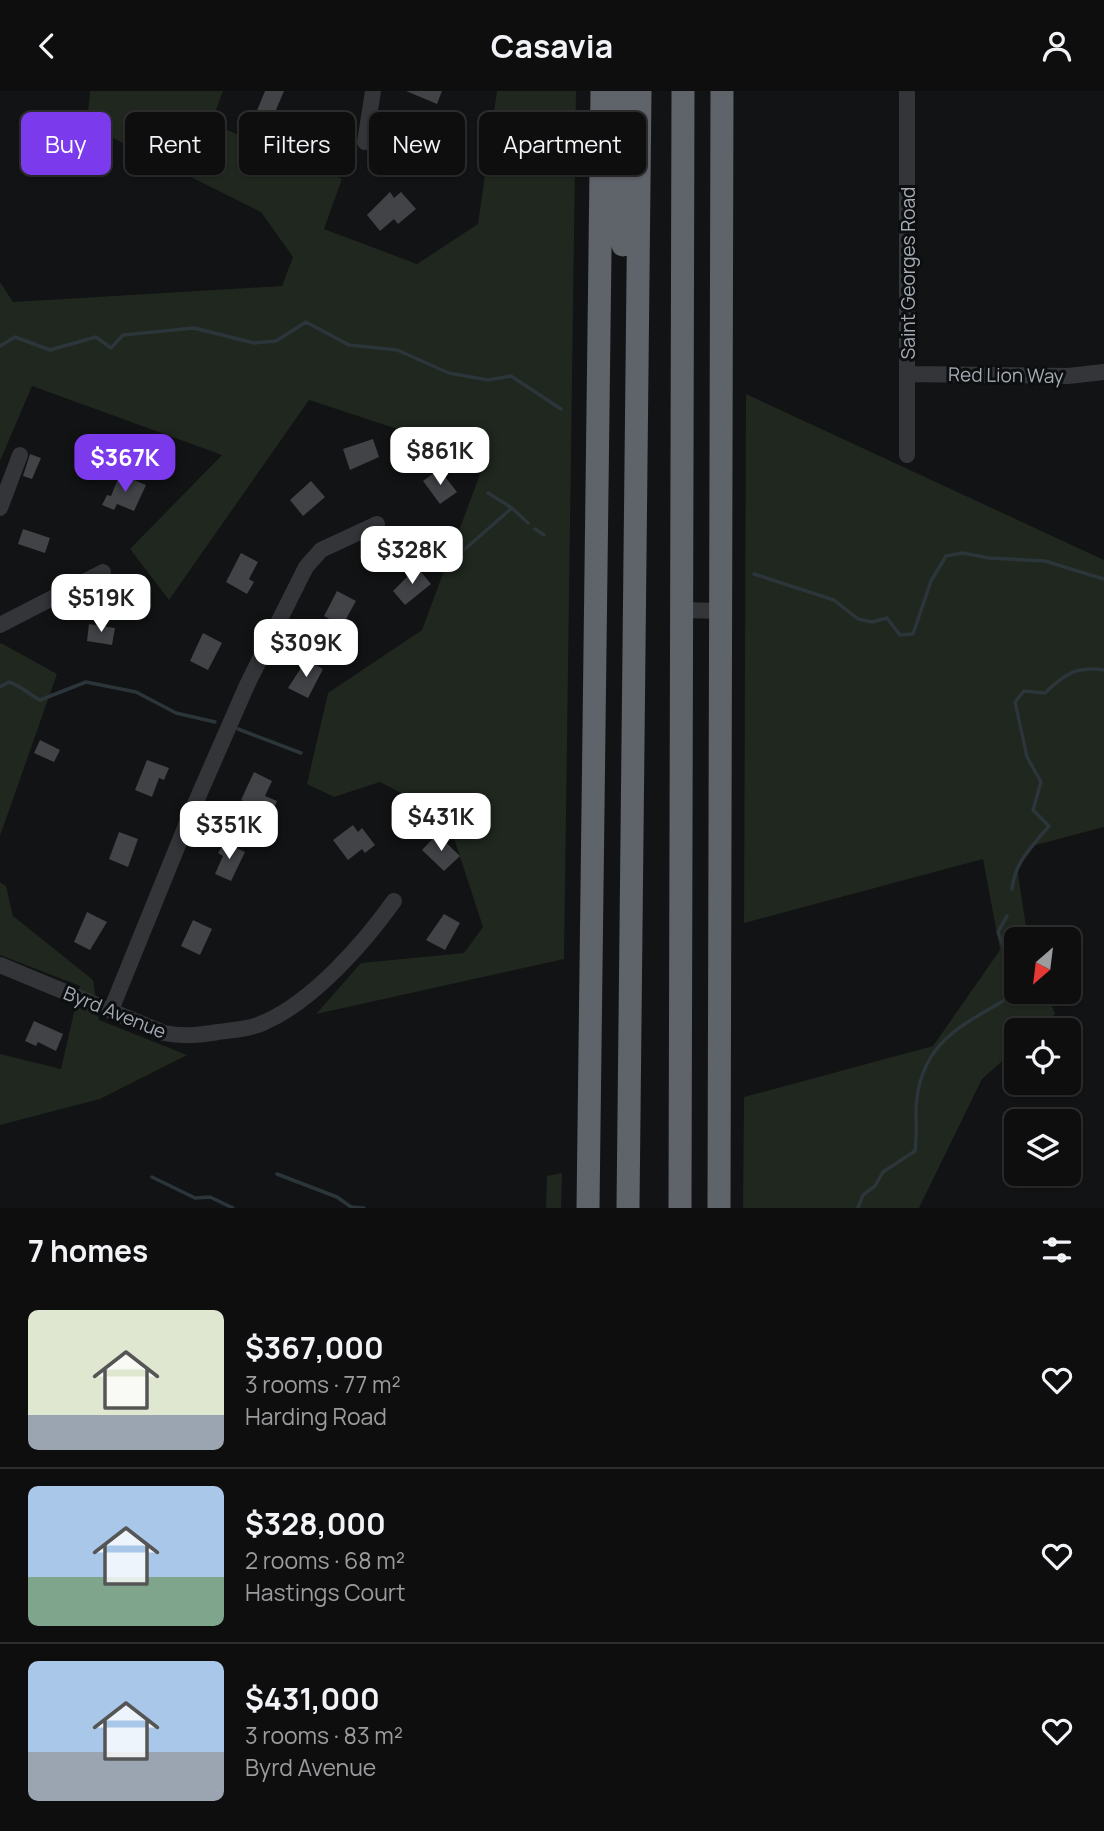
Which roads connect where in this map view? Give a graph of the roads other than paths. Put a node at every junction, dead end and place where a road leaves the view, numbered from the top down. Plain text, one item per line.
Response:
1 (373, 91) edge
2 (602, 91) edge
3 (623, 91) edge
4 (640, 91) edge
5 (683, 91) edge
6 (722, 91) edge
7 (906, 91) edge
8 (365, 142) dead end
9 (1104, 372) edge
10 (908, 374) junction
11 (637, 436) junction
12 (20, 455) dead end
13 (907, 455) dead end
14 (0, 508) edge
15 (377, 524) dead end
16 (103, 572) dead end
17 (681, 610) junction
18 (720, 611) junction
19 (0, 625) edge
20 (394, 901) dead end
21 (0, 965) edge
22 (111, 1010) junction
23 (588, 1208) edge
24 (628, 1208) edge
25 (680, 1208) edge
26 (719, 1208) edge

1 - 8 street
2 - 23 highway
3 - 11 highway
4 - 11 highway
5 - 17 highway
6 - 18 highway
7 - 10 street, Saint Georges Road
9 - 10 street, Red Lion Way
10 - 13 street, Saint Georges Road
11 - 24 highway
12 - 14 street
15 - 22 street
16 - 19 street
17 - 18 street
17 - 25 highway
18 - 26 highway
20 - 22 street, Byrd Avenue
21 - 22 street, Byrd Avenue

